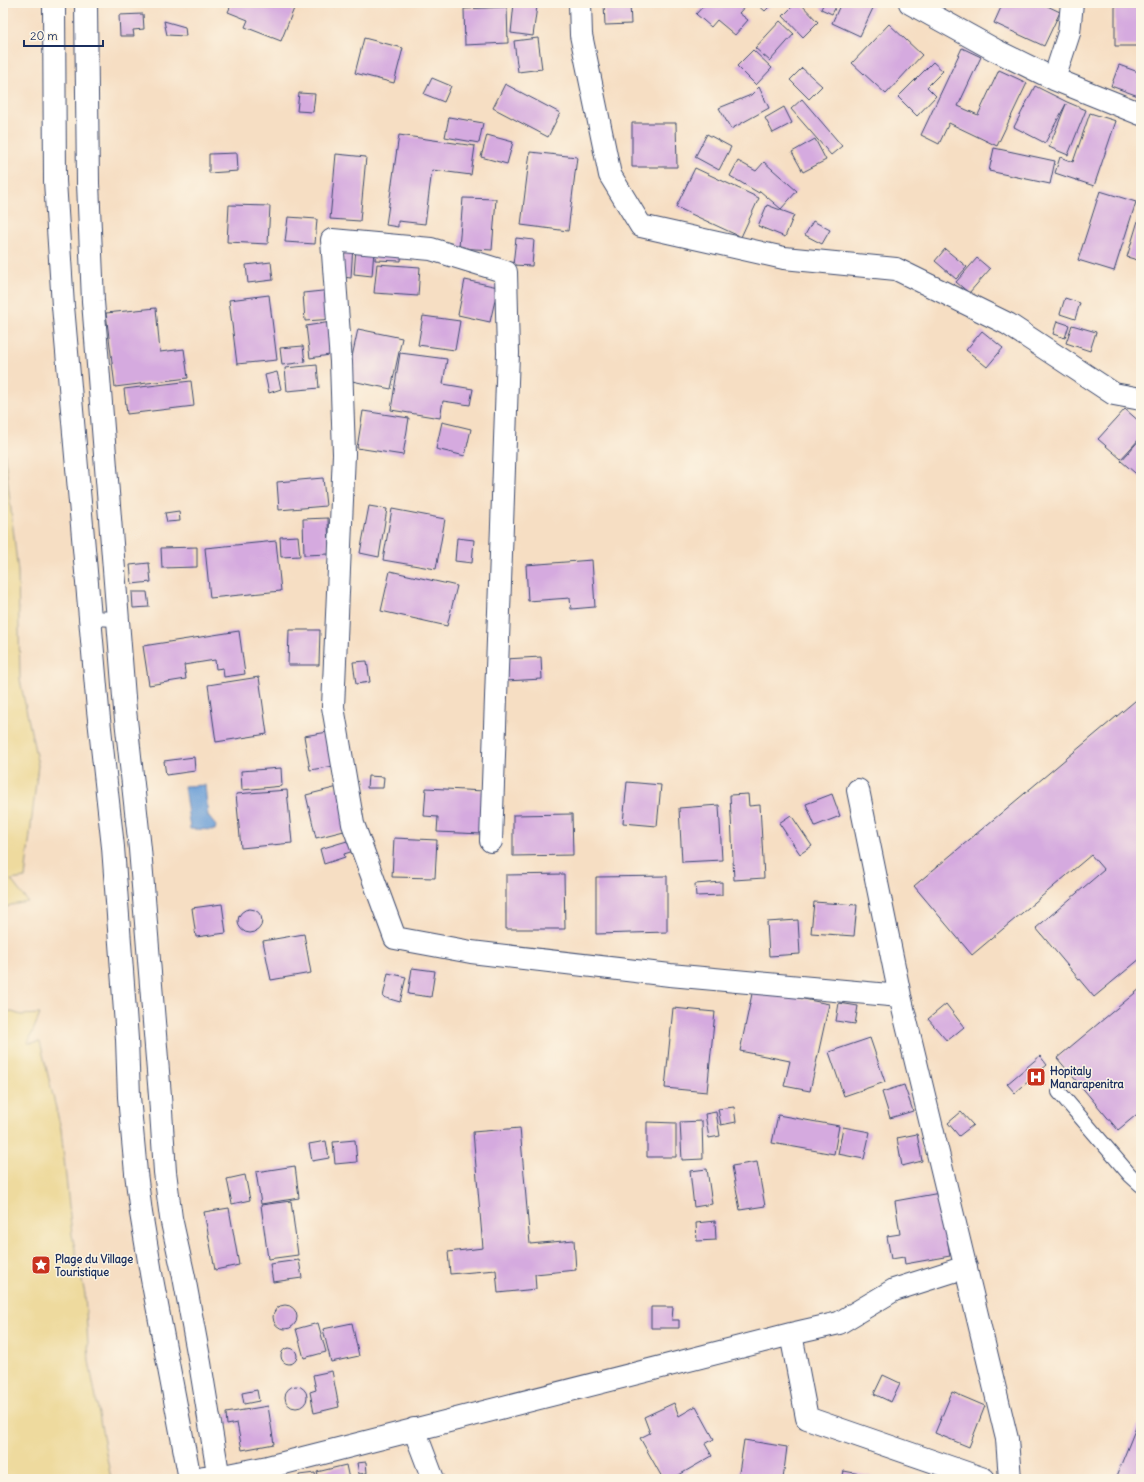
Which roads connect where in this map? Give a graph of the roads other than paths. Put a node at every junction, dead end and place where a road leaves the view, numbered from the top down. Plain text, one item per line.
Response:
1 (54, 3) edge
2 (86, 3) edge
3 (580, 3) edge
4 (910, 3) edge
5 (1072, 3) edge
6 (1054, 79) junction
7 (1141, 114) edge
8 (1141, 399) edge
9 (90, 618) junction
10 (118, 619) junction
11 (858, 790) dead end
12 (491, 841) dead end
13 (900, 996) junction
14 (1059, 1092) dead end
15 (1141, 1185) edge
16 (966, 1267) junction
17 (791, 1334) junction
18 (414, 1429) junction
19 (190, 1478) edge
20 (218, 1478) edge
21 (433, 1479) edge
22 (984, 1479) edge
23 (1010, 1479) edge

1 - 9 street
2 - 10 street
3 - 8 street
4 - 6 street
5 - 6 street
6 - 7 street
9 - 10 lane
9 - 19 street
10 - 20 street
11 - 13 street
12 - 13 street
13 - 16 street
14 - 15 lane
16 - 17 street
16 - 23 street
17 - 18 street
17 - 22 street
18 - 20 street
18 - 21 street
19 - 20 street

